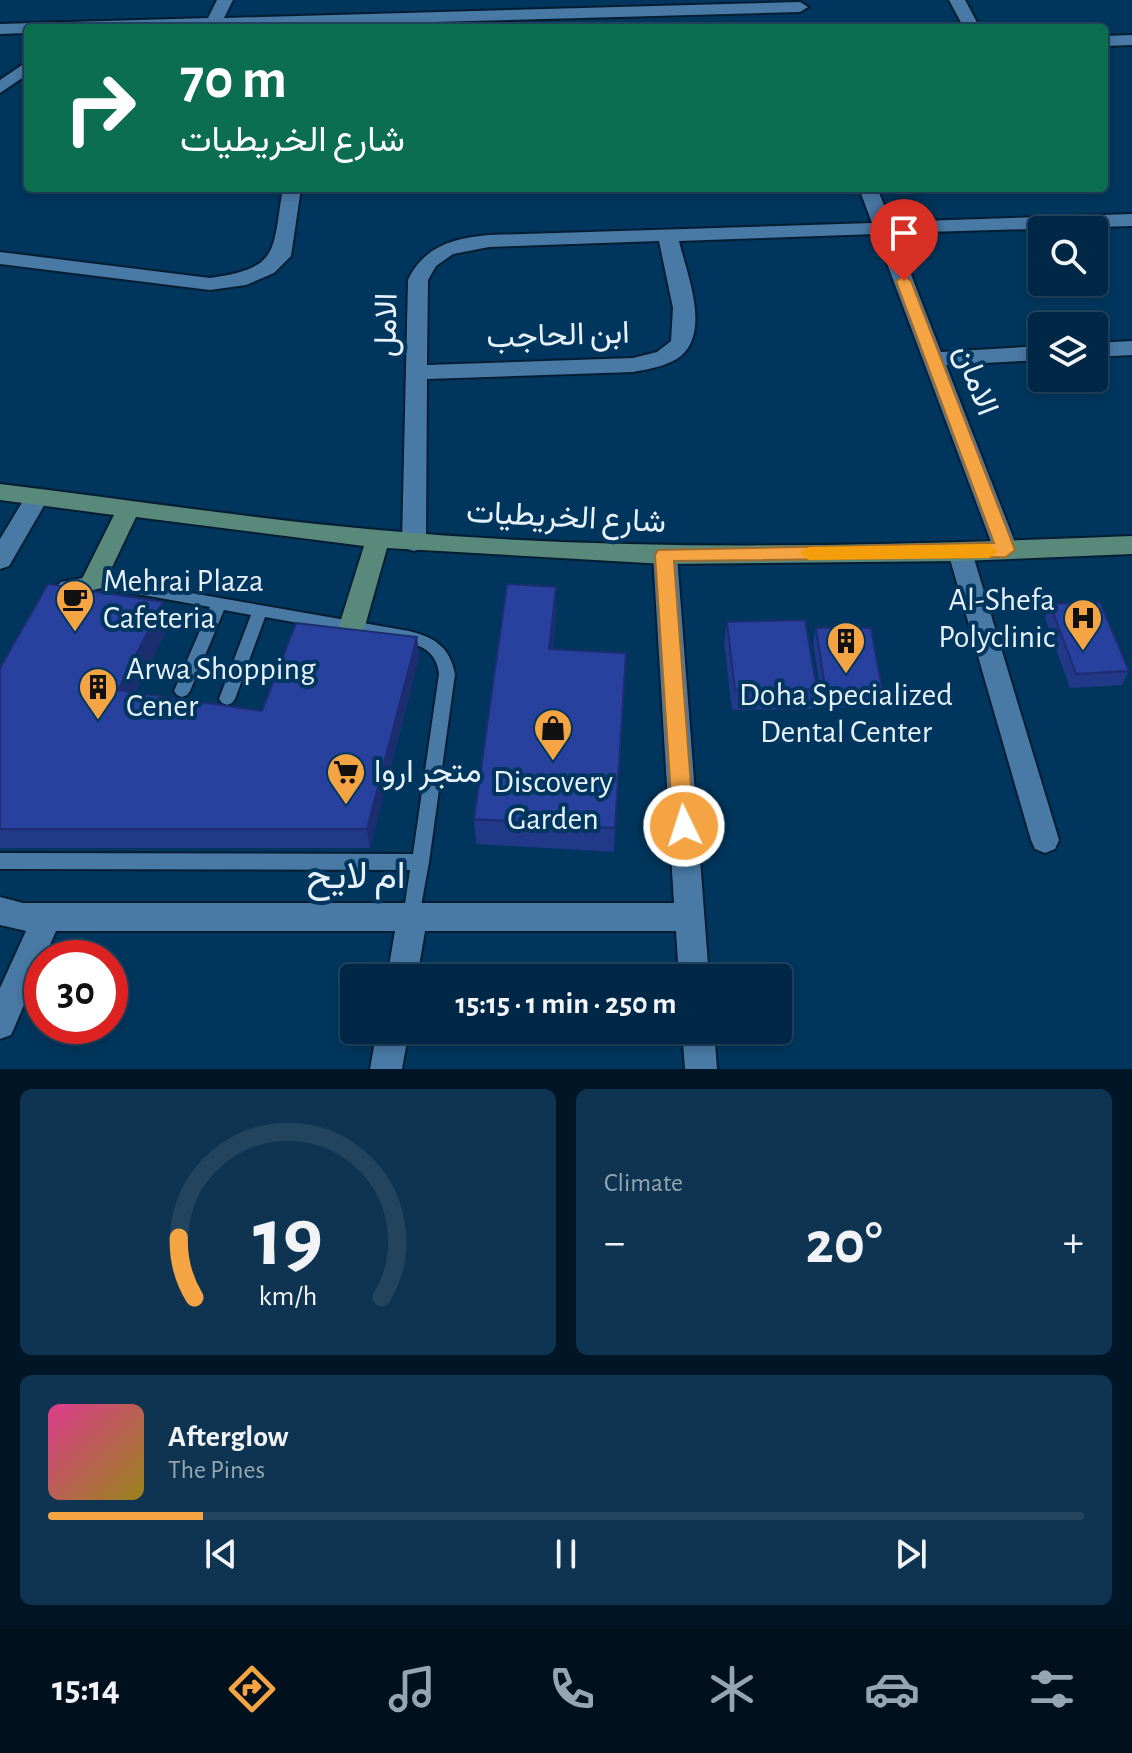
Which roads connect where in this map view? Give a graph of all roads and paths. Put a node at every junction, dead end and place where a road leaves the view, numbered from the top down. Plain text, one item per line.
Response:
1 (225, 0) edge
2 (957, 0) edge
3 (798, 4) edge
4 (498, 8) edge
5 (214, 23) junction
6 (183, 24) edge
7 (312, 24) edge
8 (806, 24) edge
9 (970, 24) edge
10 (24, 28) edge
11 (0, 29) edge
12 (1132, 40) edge
13 (1108, 41) edge
14 (24, 69) edge
15 (0, 88) edge
16 (291, 192) edge
17 (870, 192) edge
18 (1132, 220) edge
19 (884, 229) junction
20 (668, 236) junction
21 (0, 258) edge
22 (1132, 348) edge
23 (1108, 349) edge
24 (1028, 354) edge
25 (933, 359) junction
26 (417, 372) junction
27 (0, 492) edge
28 (37, 497) junction
29 (129, 508) junction
30 (378, 539) junction
31 (414, 542) junction
32 (1132, 545) edge
33 (1006, 550) junction
34 (960, 552) junction
35 (665, 555) junction
36 (0, 560) edge
37 (93, 581) junction
38 (219, 603) junction
39 (47, 606) edge
40 (260, 610) junction
41 (352, 626) junction
42 (182, 691) dead end
43 (227, 699) dead end
44 (1045, 840) dead end
45 (0, 861) edge
46 (421, 862) junction
47 (412, 917) junction
48 (690, 917) junction
49 (18, 918) edge
50 (404, 964) edge
51 (693, 964) edge
52 (0, 1024) edge
53 (390, 1044) edge
54 (699, 1044) edge
55 (386, 1069) edge
56 (701, 1069) edge

1 - 5 street
2 - 9 street
3 - 4 street
3 - 8 street
4 - 7 street
5 - 6 street
5 - 7 street
10 - 11 street
12 - 13 street
14 - 15 street
16 - 21 street
17 - 19 street, الامان
18 - 19 street, الامل
19 - 20 street, الامل
19 - 25 street, الامان
20 - 26 street, الامل
20 - 26 street, ابن الحاجب
22 - 23 street
24 - 25 street
25 - 33 street, الامان
26 - 31 street, الامل
27 - 28 street, شارع الخريطيات
28 - 29 street, شارع الخريطيات
28 - 36 street
29 - 30 street, شارع الخريطيات
29 - 37 street
30 - 31 street, شارع الخريطيات
30 - 41 street
31 - 35 street, شارع الخريطيات
32 - 33 street, شارع الخريطيات
33 - 34 street, شارع الخريطيات
34 - 35 street, شارع الخريطيات
34 - 44 street
35 - 48 street
37 - 38 lane
37 - 39 lane
38 - 40 lane
38 - 42 lane
40 - 41 lane
40 - 43 lane
41 - 46 lane
45 - 46 lane
46 - 47 lane
47 - 48 street, ام لايح
47 - 49 street, ام لايح
47 - 50 street
48 - 51 street
49 - 52 street
53 - 55 street
54 - 56 street

